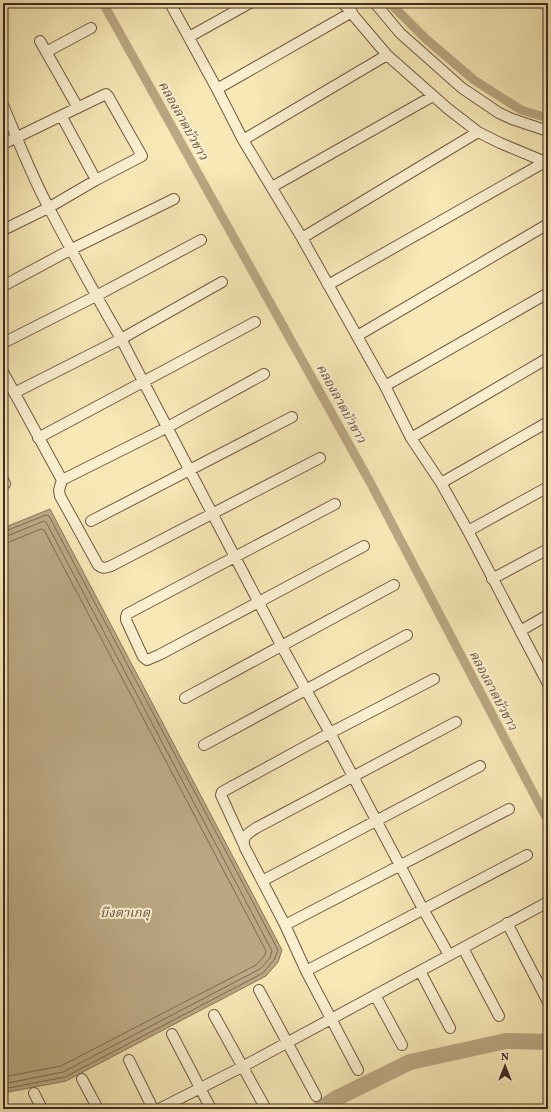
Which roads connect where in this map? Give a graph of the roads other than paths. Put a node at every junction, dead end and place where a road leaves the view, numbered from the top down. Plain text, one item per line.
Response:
1 (170, 3) edge
2 (250, 3) edge
3 (343, 3) edge
4 (375, 3) edge
5 (352, 12) junction
6 (91, 28) dead end
7 (189, 37) junction
8 (40, 41) dead end
9 (46, 52) junction
10 (387, 55) junction
11 (217, 88) junction
12 (433, 96) junction
13 (3, 105) edge
14 (78, 108) junction
15 (62, 117) junction
16 (548, 131) edge
17 (478, 132) junction
18 (16, 138) junction
19 (243, 140) junction
20 (3, 144) edge
21 (546, 162) edge
22 (96, 180) junction
23 (272, 187) junction
24 (174, 199) dead end
25 (48, 208) junction
26 (548, 224) edge
27 (3, 230) edge
28 (302, 238) junction
29 (201, 240) dead end
30 (72, 249) junction
31 (222, 282) dead end
32 (328, 285) junction
33 (3, 286) edge
34 (548, 293) edge
35 (96, 296) junction
36 (255, 322) dead end
37 (357, 336) junction
38 (121, 339) junction
39 (3, 343) edge
40 (548, 358) edge
41 (3, 372) edge
42 (264, 374) dead end
43 (143, 381) junction
44 (385, 386) junction
45 (14, 393) junction
46 (292, 416) dead end
47 (548, 422) edge
48 (166, 428) junction
49 (38, 438) junction
50 (410, 438) junction
51 (320, 458) dead end
52 (189, 469) junction
53 (62, 480) junction
54 (441, 483) junction
55 (548, 487) edge
56 (335, 504) dead end
57 (212, 513) junction
58 (91, 521) dead end
59 (468, 531) junction
60 (364, 546) dead end
61 (548, 549) edge
62 (235, 557) junction
63 (492, 579) junction
64 (394, 584) dead end
65 (258, 601) junction
66 (548, 615) edge
67 (520, 631) junction
68 (408, 635) dead end
69 (281, 645) junction
70 (434, 679) dead end
71 (547, 681) edge
72 (306, 689) junction
73 (185, 698) dead end
74 (456, 722) dead end
75 (330, 733) junction
76 (204, 745) dead end
77 (480, 766) dead end
78 (353, 776) junction
79 (509, 809) dead end
80 (377, 820) junction
81 (243, 843) junction
82 (527, 855) dead end
83 (400, 864) junction
84 (262, 881) junction
85 (548, 902) edge
86 (423, 910) junction
87 (507, 924) junction
88 (285, 925) junction
89 (463, 948) junction
90 (449, 955) junction
91 (306, 971) junction
92 (420, 971) junction
93 (259, 990) dead end
94 (375, 995) junction
95 (548, 1002) edge
96 (214, 1015) dead end
97 (499, 1016) dead end
98 (330, 1019) junction
99 (450, 1028) dead end
100 (172, 1034) dead end
101 (287, 1042) junction
102 (402, 1045) dead end
103 (129, 1060) dead end
104 (242, 1067) junction
105 (358, 1070) dead end
106 (82, 1079) dead end
107 (200, 1088) junction
108 (34, 1094) dead end
109 (316, 1096) dead end
110 (42, 1109) edge
111 (98, 1109) edge
112 (153, 1109) edge
113 (159, 1109) edge
114 (211, 1109) edge
115 (266, 1109) edge

1 - 7 street
2 - 7 street
3 - 5 street
4 - 16 street
5 - 10 street
5 - 11 street
6 - 9 street
7 - 11 street
8 - 9 street
9 - 14 street
10 - 12 street
10 - 19 street
11 - 19 street
12 - 17 street
12 - 23 street
13 - 18 street
14 - 15 street
14 - 22 street
15 - 18 street
15 - 22 street
17 - 21 street
17 - 28 street
18 - 20 street
18 - 25 street
19 - 23 street
21 - 32 street
22 - 25 street
23 - 28 street
24 - 30 street
25 - 27 street
25 - 30 street
26 - 37 street
28 - 32 street
29 - 35 street
30 - 33 street
30 - 35 street
31 - 38 street
32 - 37 street
34 - 44 street
35 - 38 street
35 - 39 street
36 - 43 street
37 - 44 street
38 - 43 street
38 - 45 street
40 - 50 street
41 - 45 street
42 - 48 street
43 - 48 street
43 - 49 street
44 - 50 street
45 - 49 street
46 - 52 street
47 - 54 street
48 - 52 street
48 - 53 street
49 - 53 street
50 - 54 street
51 - 57 street
52 - 57 street
52 - 58 street
53 - 57 street
54 - 59 street
55 - 59 street
56 - 62 street
57 - 62 street
59 - 63 street
60 - 65 street
61 - 63 street
62 - 65 street
62 - 65 street
63 - 67 street
64 - 69 street
65 - 69 street
66 - 67 street
67 - 71 street
68 - 72 street
69 - 72 street
69 - 73 street
70 - 75 street
72 - 75 street
72 - 76 street
74 - 78 street
75 - 78 street
75 - 81 street
77 - 80 street
78 - 80 street
78 - 81 street
79 - 83 street
80 - 83 street
80 - 84 street
81 - 84 street
82 - 86 street
83 - 86 street
83 - 88 street
84 - 88 street
85 - 87 street
86 - 90 street
86 - 91 street
87 - 89 street
87 - 95 street
88 - 91 street
89 - 90 street
89 - 97 street
90 - 92 street
91 - 98 street
92 - 94 street
92 - 99 street
93 - 101 street
94 - 98 street
94 - 102 street
96 - 104 street
98 - 101 street
98 - 105 street
100 - 107 street
101 - 104 street
101 - 109 street
103 - 112 street
104 - 107 street
104 - 115 street
106 - 111 street
107 - 113 street
107 - 114 street
108 - 110 street

